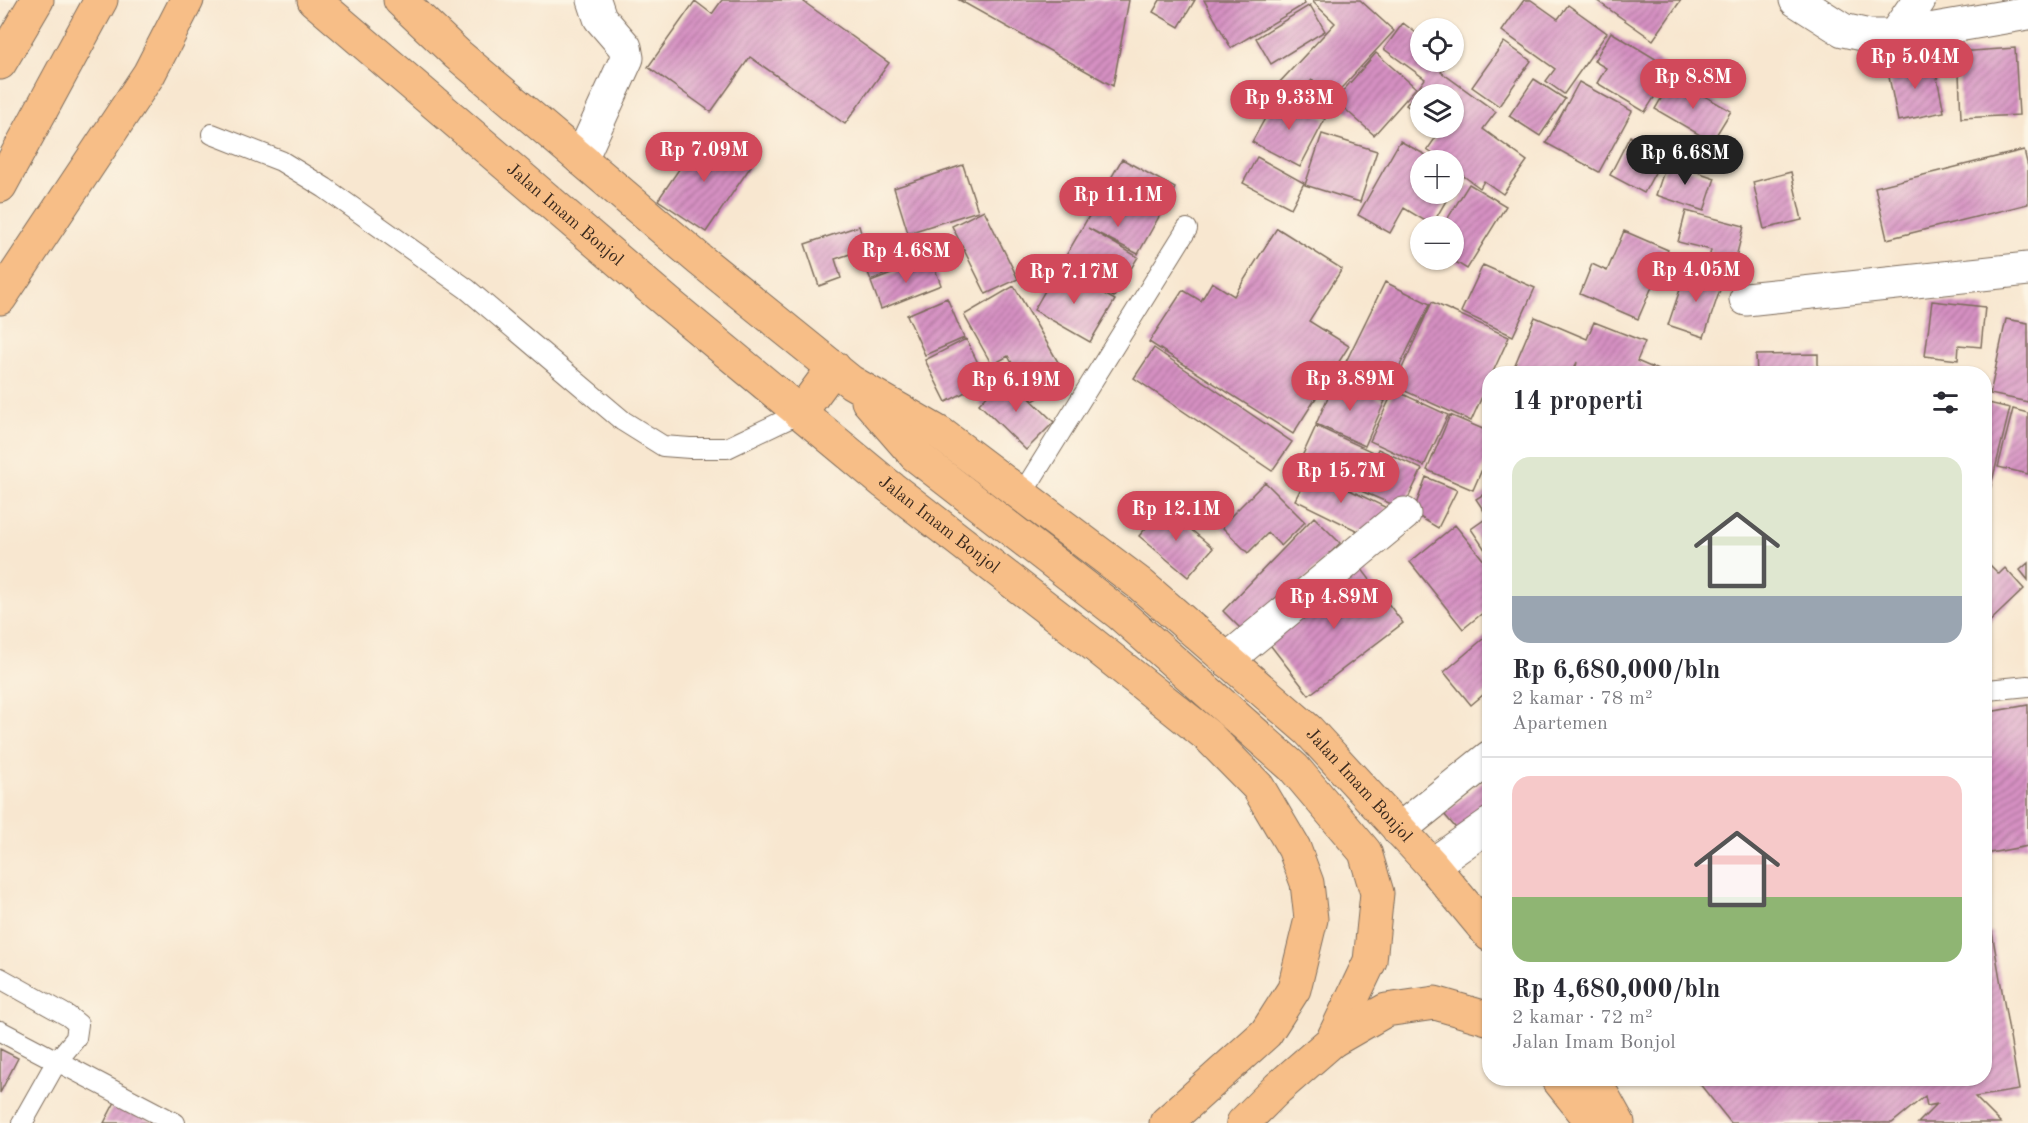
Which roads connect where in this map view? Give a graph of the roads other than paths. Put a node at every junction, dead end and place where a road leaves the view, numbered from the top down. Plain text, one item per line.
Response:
1 (37, 0) edge
2 (102, 0) edge
3 (187, 0) edge
4 (314, 0) edge
5 (400, 0) edge
6 (594, 0) edge
7 (1796, 0) edge
8 (1919, 0) edge
9 (2028, 13) edge
10 (1894, 36) junction
11 (0, 63) edge
12 (212, 134) dead end
13 (581, 159) junction
14 (0, 186) edge
15 (1187, 229) dead end
16 (2028, 269) edge
17 (0, 298) edge
18 (1746, 299) dead end
19 (842, 374) junction
20 (800, 413) junction
21 (1022, 494) junction
22 (1404, 514) dead end
23 (1227, 660) junction
24 (2028, 686) edge
25 (1992, 690) edge
26 (1482, 763) edge
27 (1399, 830) junction
28 (1482, 830) edge
29 (1432, 865) junction
30 (1482, 925) edge
31 (0, 978) edge
32 (1482, 1017) edge
33 (0, 1031) edge
34 (1332, 1041) junction
35 (57, 1061) junction
36 (1563, 1086) edge
37 (1597, 1086) edge
38 (22, 1123) edge
39 (175, 1123) edge
40 (1166, 1123) edge
41 (1243, 1123) edge
42 (1593, 1123) edge
43 (1618, 1123) edge

1 - 11 main road
2 - 14 main road
3 - 17 main road
4 - 20 main road, Jalan Imam Bonjol
5 - 13 main road, Jalan Imam Bonjol
6 - 13 street
7 - 10 street
8 - 10 street
9 - 10 street
12 - 20 lane
13 - 19 main road, Jalan Imam Bonjol
15 - 21 lane
16 - 18 street
19 - 20 main road
19 - 21 main road, Jalan Imam Bonjol
19 - 34 main road
20 - 40 main road, Jalan Imam Bonjol
21 - 23 main road, Jalan Imam Bonjol
22 - 23 street
23 - 27 main road, Jalan Imam Bonjol
24 - 25 lane
26 - 27 street
27 - 29 main road, Jalan Imam Bonjol
28 - 29 street
29 - 30 main road, Jalan Imam Bonjol
31 - 35 lane
32 - 34 main road
33 - 35 lane
34 - 41 main road
35 - 38 lane
35 - 39 lane
36 - 42 main road
37 - 43 main road

